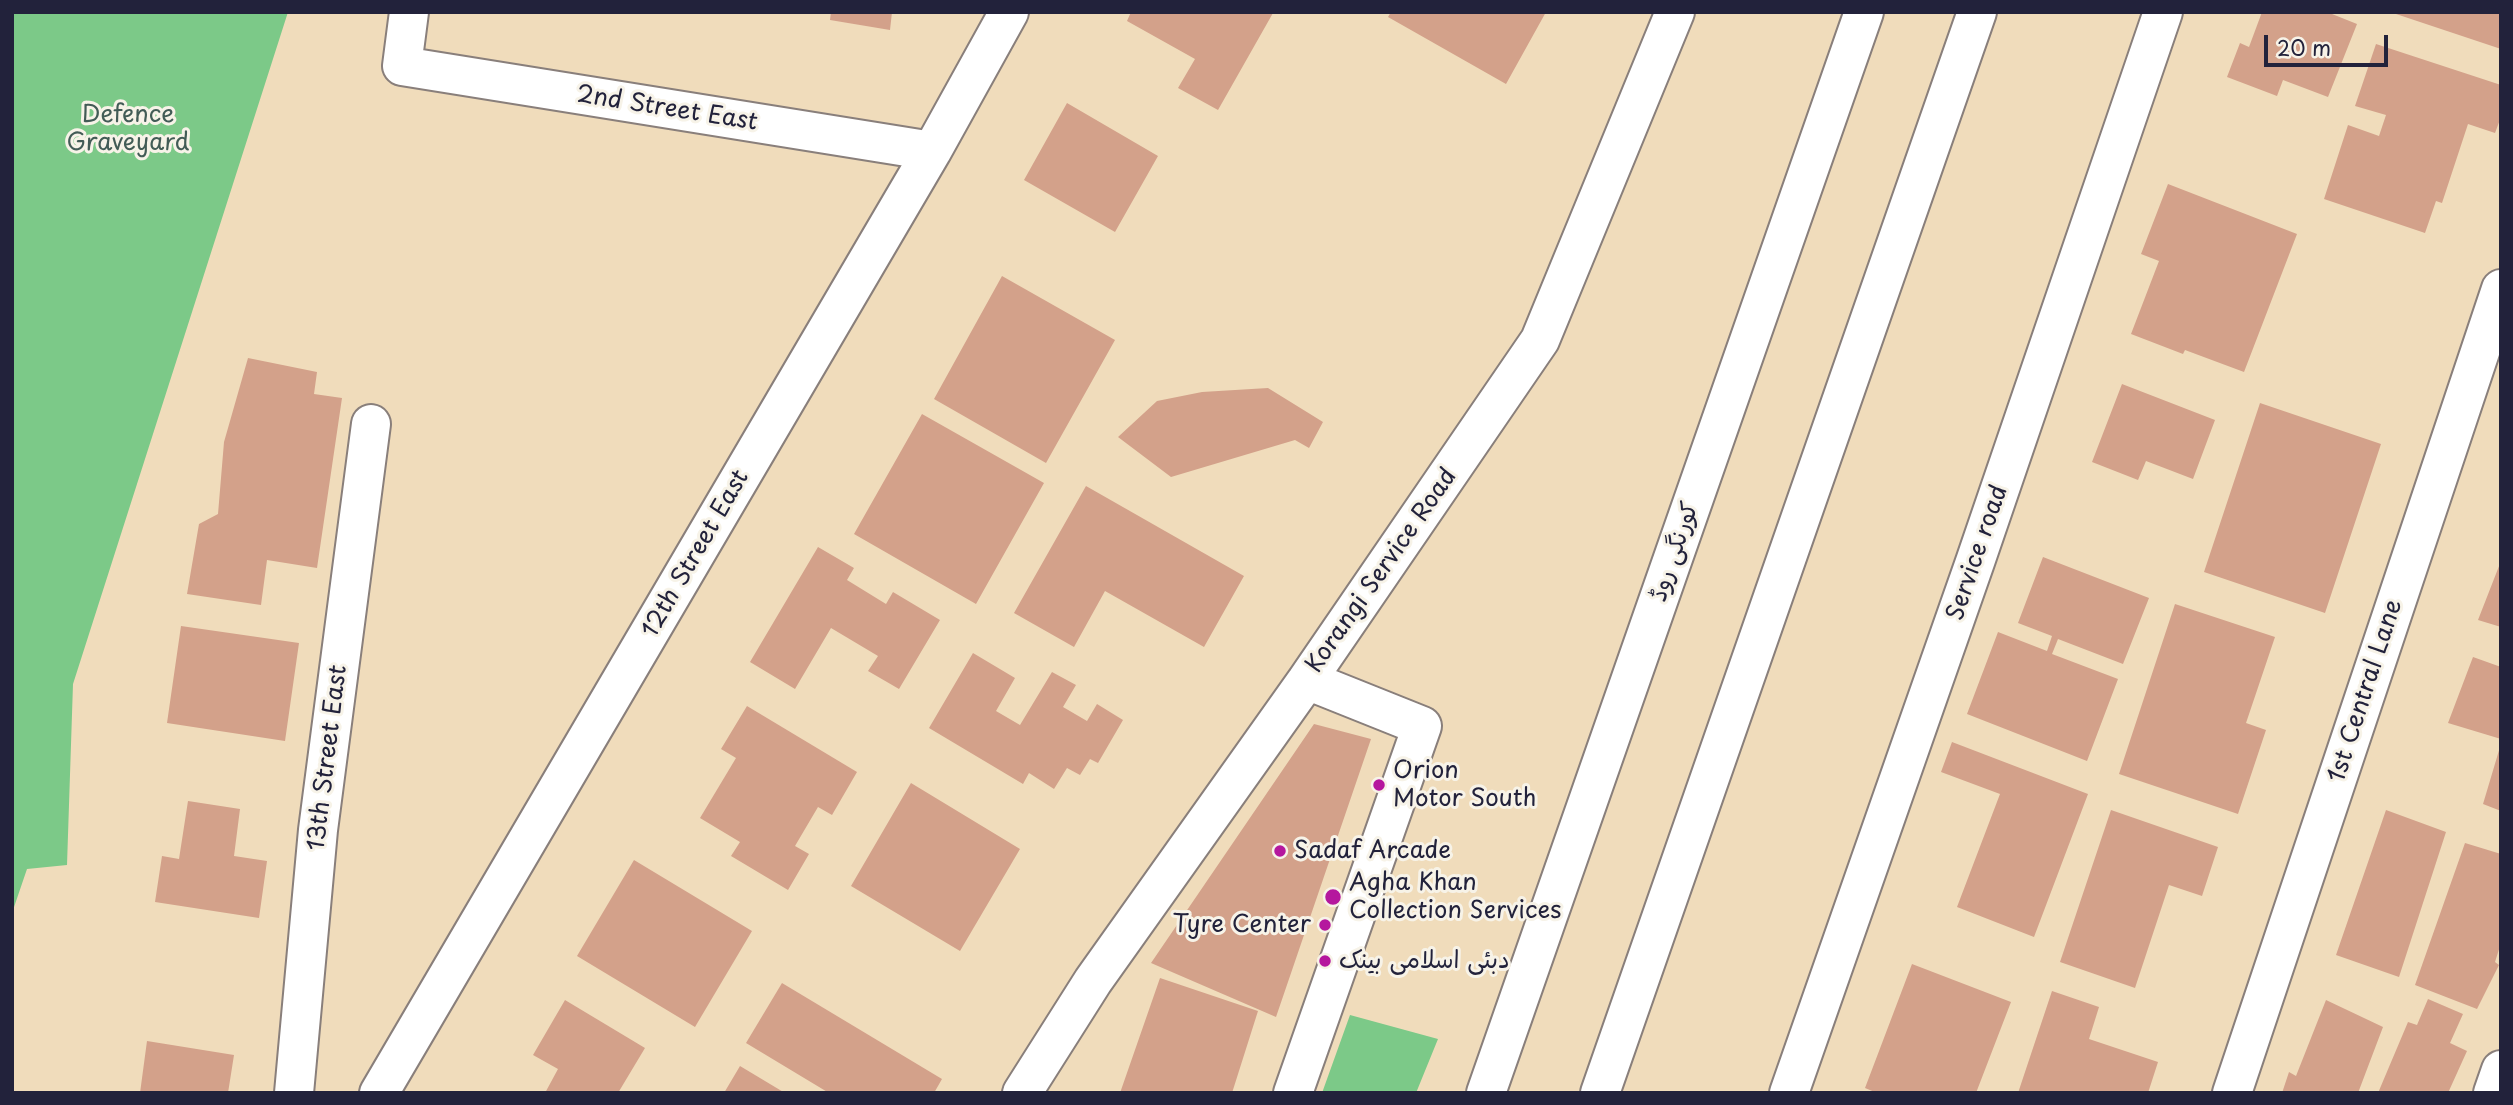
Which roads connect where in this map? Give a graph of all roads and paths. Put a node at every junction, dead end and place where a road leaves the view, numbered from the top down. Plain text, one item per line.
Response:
1 (409, 12) edge
2 (1009, 12) edge
3 (1675, 12) edge
4 (1864, 12) edge
5 (1977, 12) edge
6 (2163, 12) edge
7 (932, 151) junction
8 (2501, 289) edge
9 (371, 424) dead end
10 (1307, 680) junction
11 (2501, 1070) edge
12 (294, 1093) edge
13 (379, 1093) edge
14 (1022, 1093) edge
15 (1293, 1093) edge
16 (1486, 1093) edge
17 (1600, 1093) edge
18 (1789, 1093) edge
19 (2232, 1093) edge
20 (2493, 1093) edge

1 - 7 street, 2nd Street East
2 - 7 street, 12th Street East
3 - 10 street, Korangi Service Road
4 - 16 street, کورنگی روڈ
5 - 17 street
6 - 18 street, Service road
7 - 13 street, 12th Street East
8 - 19 street, 1st Central Lane
9 - 12 street, 13th Street East
10 - 14 street, Korangi Service Road
10 - 15 street
11 - 20 street

